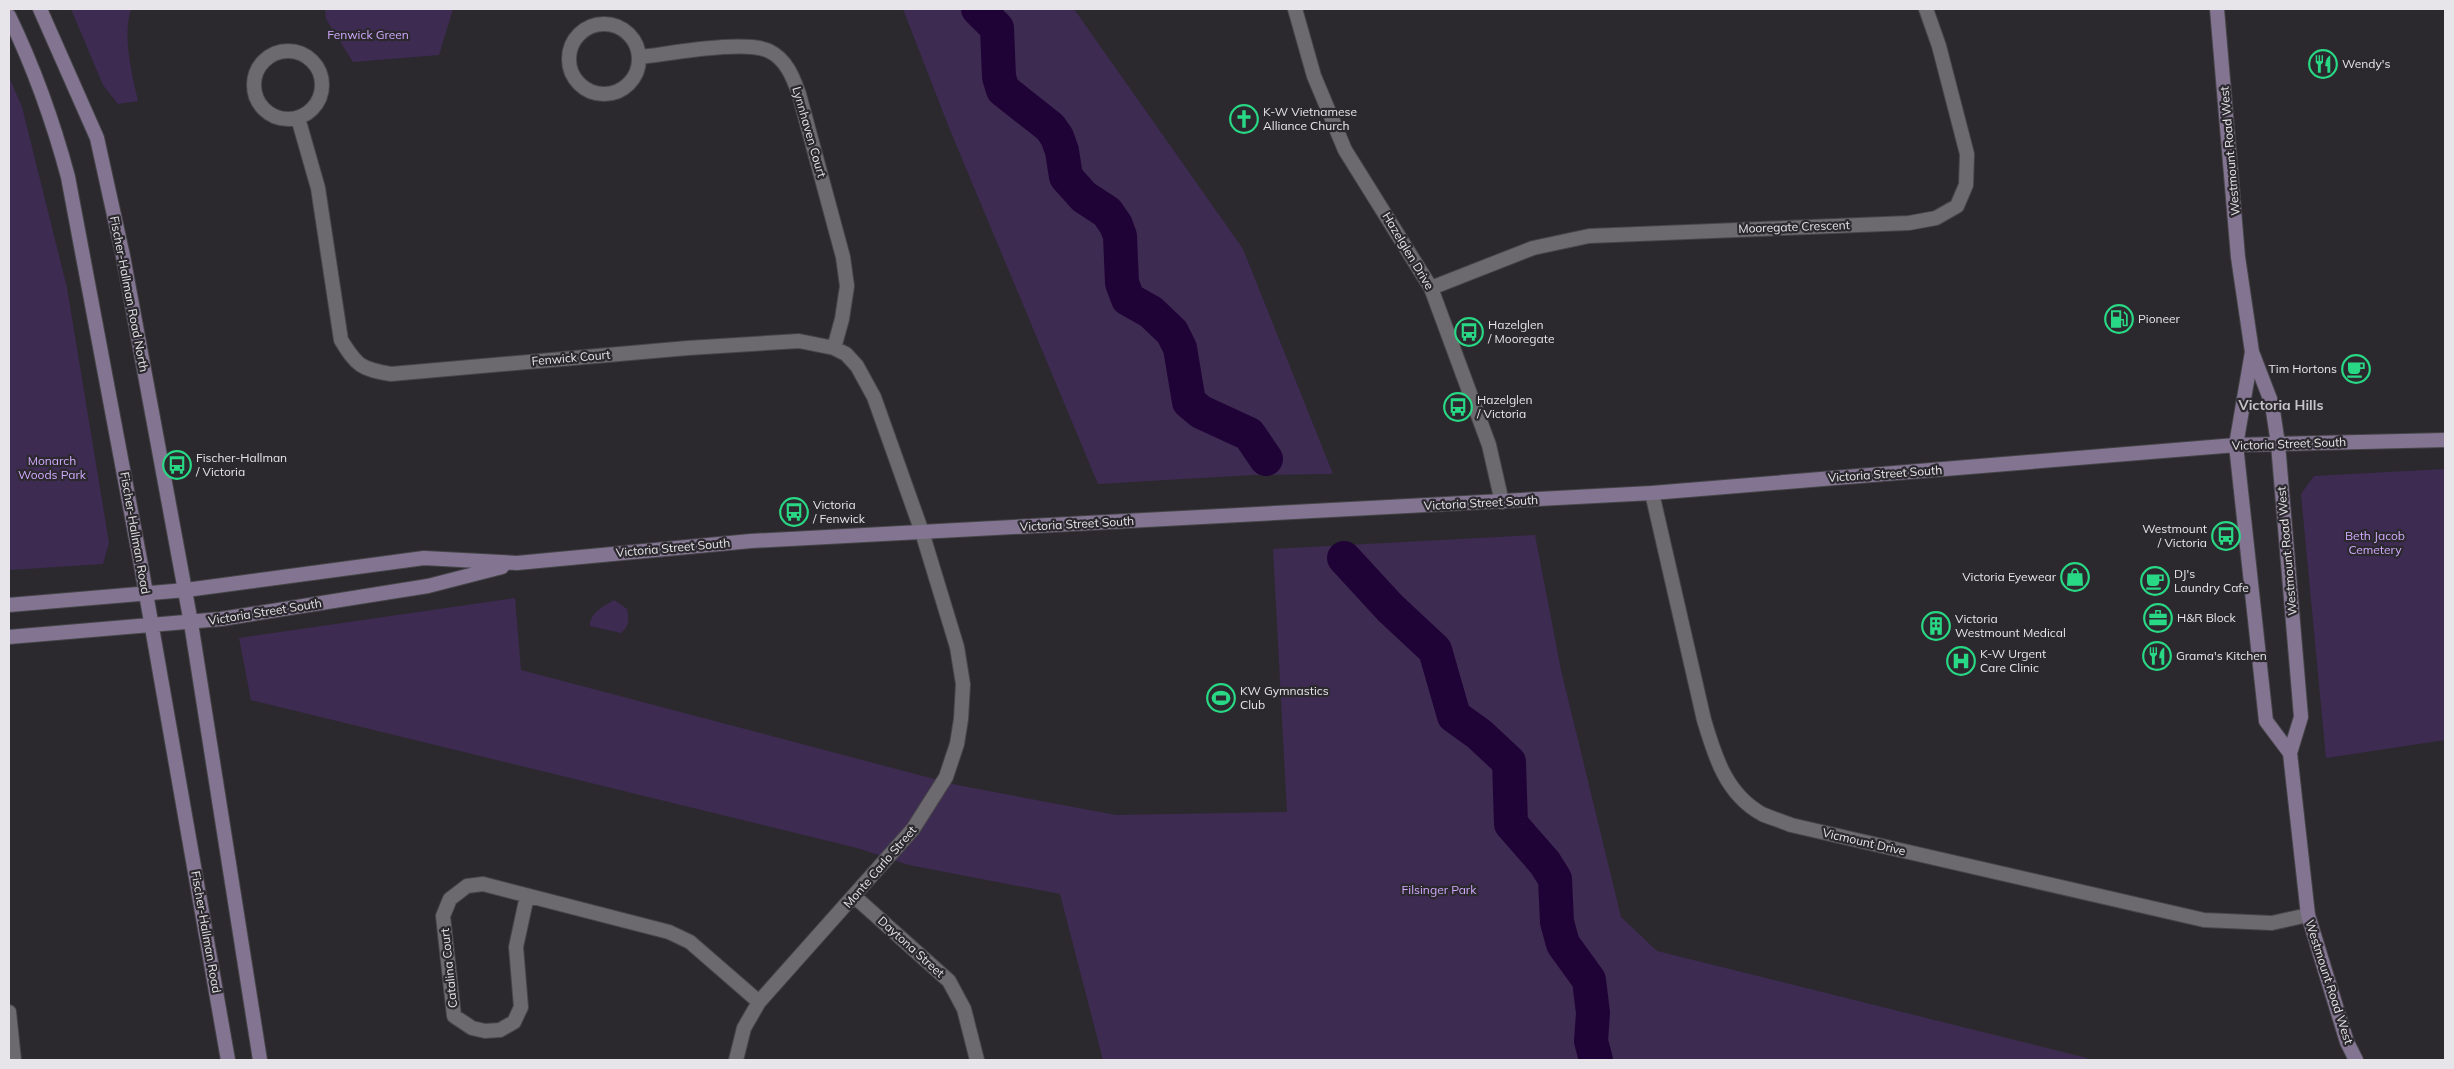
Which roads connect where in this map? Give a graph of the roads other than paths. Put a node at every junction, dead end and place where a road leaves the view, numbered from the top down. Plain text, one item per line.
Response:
1 (40, 9) edge
2 (1295, 9) edge
3 (1926, 9) edge
4 (2217, 9) edge
5 (9, 16) edge
6 (640, 57) junction
7 (298, 118) junction
8 (1431, 288) junction
9 (834, 348) junction
10 (2252, 352) junction
11 (2445, 440) edge
12 (2278, 444) junction
13 (2236, 445) junction
14 (1652, 492) junction
15 (1502, 502) junction
16 (922, 532) junction
17 (517, 563) junction
18 (186, 590) junction
19 (146, 594) junction
20 (9, 605) edge
21 (191, 623) junction
22 (151, 625) junction
23 (9, 637) edge
24 (2290, 753) junction
25 (527, 896) junction
26 (855, 897) junction
27 (2308, 915) junction
28 (759, 1002) junction
29 (9, 1012) edge
30 (14, 1060) edge
31 (228, 1060) edge
32 (260, 1060) edge
33 (736, 1060) edge
34 (977, 1060) edge
35 (2356, 1060) edge

1 - 18 main road, Fischer-Hallman Road North
2 - 8 street, Hazelglen Drive
3 - 8 street, Mooregate Crescent
4 - 10 main road, Westmount Road West
5 - 19 main road, Fischer-Hallman Road
6 - 6 street
6 - 9 street, Lynnhaven Court
7 - 7 street
7 - 9 street, Fenwick Court
8 - 15 street, Hazelglen Drive
9 - 16 street, Fenwick Court
10 - 12 main road, Westmount Road West
10 - 13 main road, Westmount Road West
11 - 12 main road, Victoria Street South
12 - 13 main road, Victoria Street South
12 - 24 main road, Westmount Road West
13 - 14 main road, Victoria Street South
13 - 24 main road, Westmount Road West
14 - 15 main road, Victoria Street South
14 - 27 street, Vicmount Drive
15 - 16 main road, Victoria Street South
16 - 17 main road, Victoria Street South
16 - 26 street, Monte Carlo Street
17 - 18 main road, Victoria Street South
17 - 21 main road, Victoria Street South
18 - 19 main road, Victoria Street South
18 - 21 main road
19 - 20 main road, Victoria Street South
19 - 22 main road, Fischer-Hallman Road
21 - 22 main road, Victoria Street South
21 - 32 main road
22 - 23 main road, Victoria Street South
22 - 31 main road, Fischer-Hallman Road
24 - 27 main road, Westmount Road West
25 - 25 street, Catalina Court
25 - 28 street, Catalina Court
26 - 28 street, Monte Carlo Street
26 - 34 street, Daytona Street
27 - 35 main road, Westmount Road West
28 - 33 street, Monte Carlo Street
29 - 30 street

